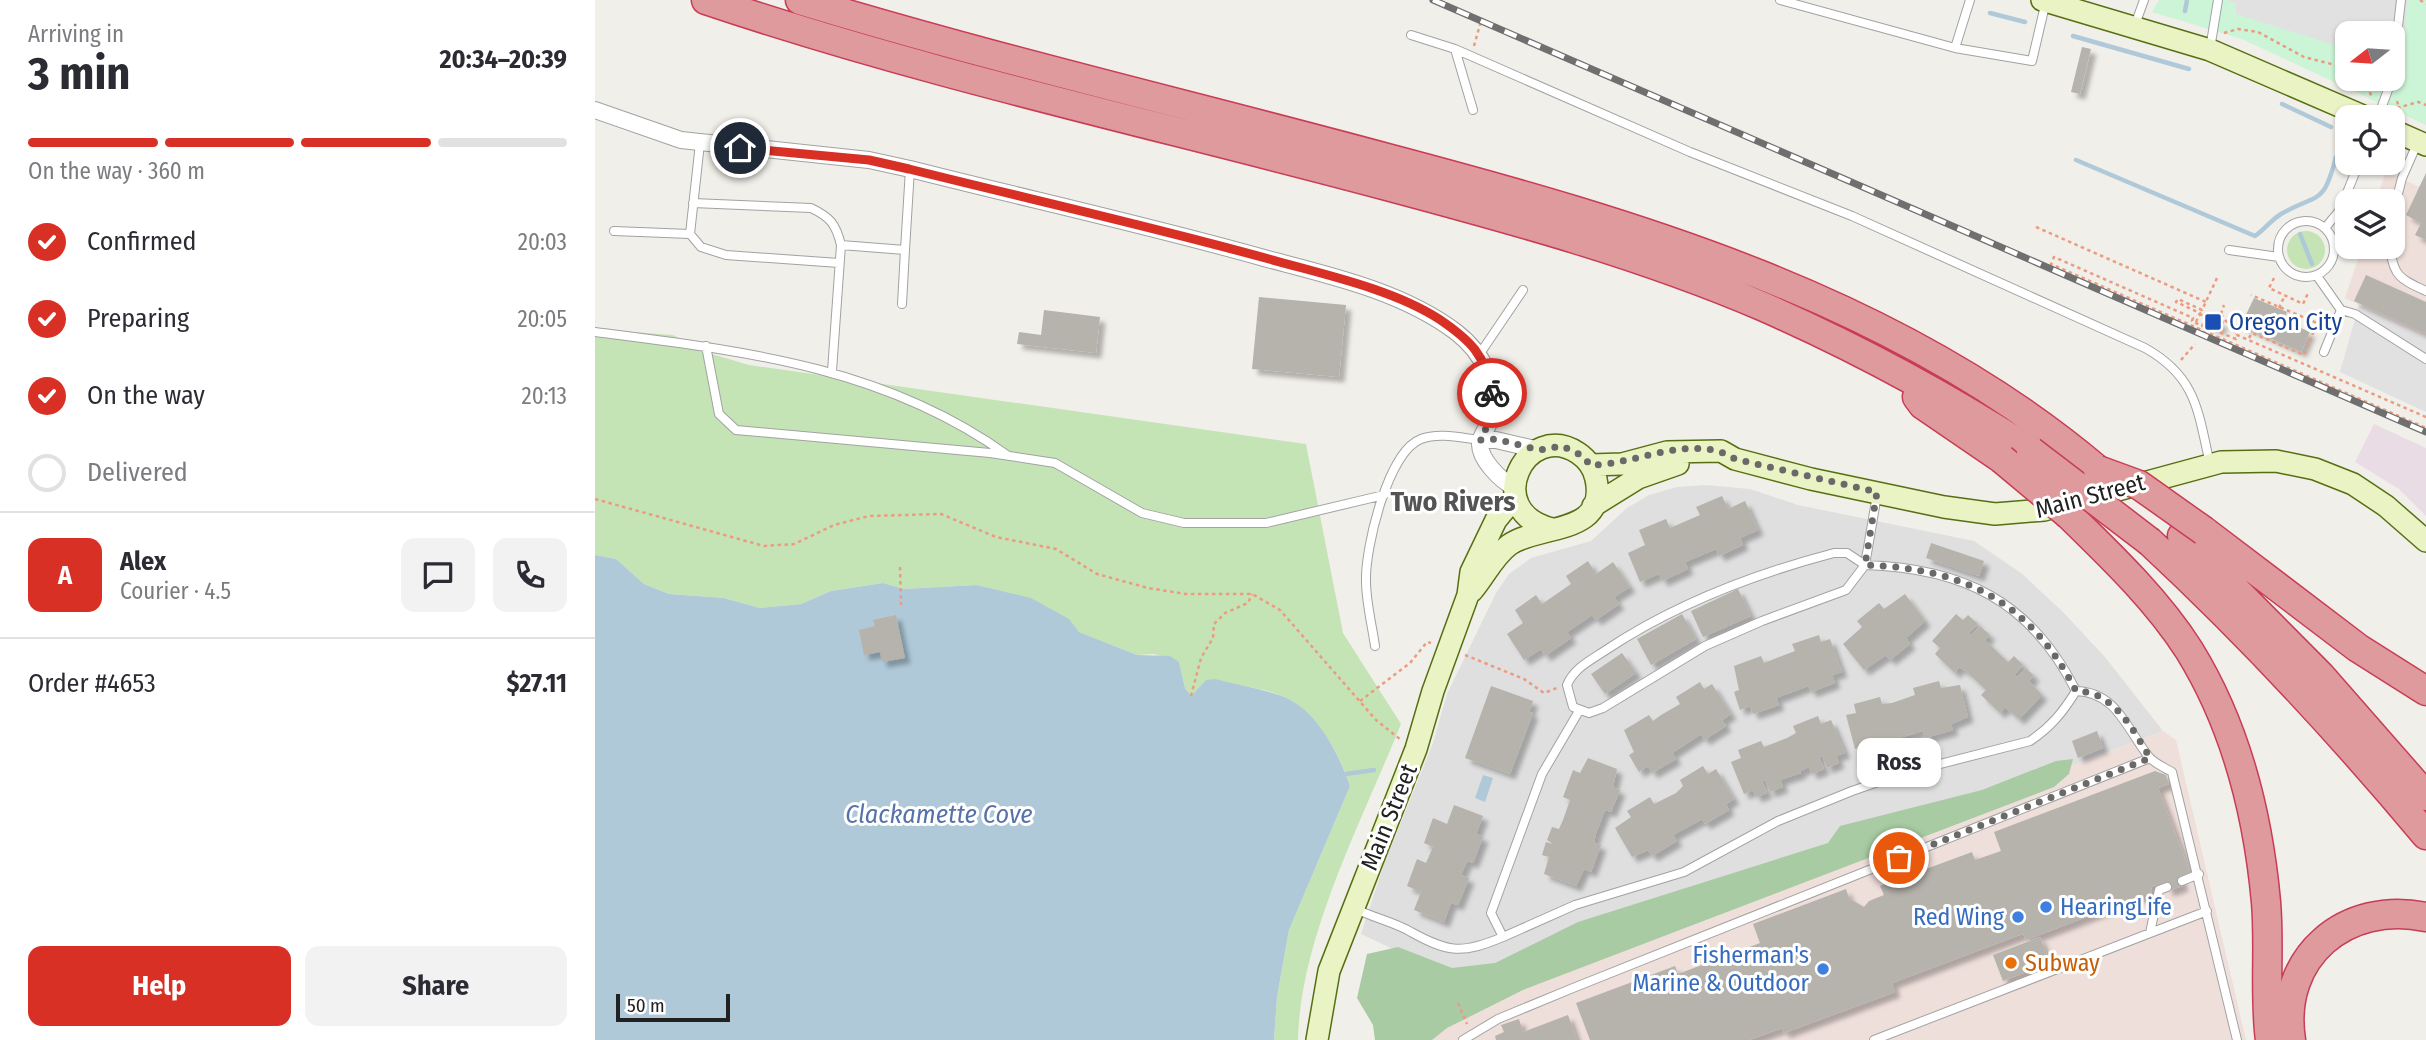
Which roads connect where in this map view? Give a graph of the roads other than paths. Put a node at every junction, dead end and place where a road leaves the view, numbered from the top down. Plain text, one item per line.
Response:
1 (706, 0) edge
2 (800, 0) edge
3 (1780, 0) edge
4 (1970, 0) edge
5 (2144, 0) edge
6 (2218, 0) edge
7 (2401, 0) edge
8 (2051, 1) edge
9 (2399, 21) edge
10 (2134, 27) junction
11 (1411, 35) dead end
12 (1955, 48) junction
13 (1455, 49) junction
14 (2210, 50) junction
15 (2337, 105) edge
16 (595, 110) edge
17 (1473, 110) dead end
18 (2405, 136) edge
19 (700, 143) junction
20 (2422, 143) edge
21 (909, 169) junction
22 (2355, 175) edge
23 (2399, 189) edge
24 (693, 203) junction
25 (2325, 228) junction
26 (614, 232) dead end
27 (690, 234) junction
28 (841, 245) junction
29 (905, 250) junction
30 (2229, 250) dead end
31 (2279, 257) junction
32 (2391, 259) edge
33 (839, 262) junction
34 (2317, 276) junction
35 (1523, 290) dead end
36 (2426, 291) edge
37 (902, 304) dead end
38 (2341, 310) junction
39 (595, 332) edge
40 (706, 346) junction
41 (2324, 352) dead end
42 (1479, 355) junction
43 (2426, 359) edge
44 (832, 371) junction
45 (1898, 372) junction
46 (1480, 440) junction
47 (1539, 450) junction
48 (1010, 456) junction
49 (1735, 459) junction
50 (2210, 464) junction
51 (1590, 465) junction
52 (1515, 492) junction
53 (1877, 492) junction
54 (1384, 495) junction
55 (1593, 506) junction
56 (1552, 529) junction
57 (2193, 533) junction
58 (2426, 541) edge
59 (1865, 565) junction
60 (1468, 595) junction
61 (1375, 646) dead end
62 (2076, 691) junction
63 (2426, 691) edge
64 (1579, 711) junction
65 (2150, 758) junction
66 (2426, 796) edge
67 (2426, 835) edge
68 (2199, 874) junction
69 (2182, 881) dead end
70 (2167, 887) dead end
71 (1353, 907) junction
72 (2207, 911) junction
73 (2426, 918) edge
74 (2150, 933) junction
75 (1503, 937) junction
76 (1317, 1040) edge
77 (1463, 1040) edge
78 (1874, 1040) edge
79 (2237, 1040) edge
80 (2270, 1040) edge
81 (2291, 1040) edge

1 - 45 highway
2 - 57 highway
3 - 12 lane
4 - 12 lane
5 - 10 lane
6 - 14 lane
7 - 9 lane
8 - 10 street
8 - 12 lane
10 - 14 street
11 - 13 lane
13 - 17 lane
13 - 50 lane
14 - 15 street
16 - 19 street
18 - 20 street
19 - 21 street
19 - 24 lane
20 - 23 lane
21 - 29 lane
21 - 42 street
22 - 25 lane
24 - 27 lane
24 - 28 lane
25 - 31 lane
25 - 34 lane
26 - 27 lane
27 - 33 lane
28 - 29 lane
28 - 33 lane
29 - 37 lane
30 - 31 lane
31 - 34 lane
32 - 36 lane
33 - 44 lane
34 - 38 lane
35 - 42 lane
38 - 41 lane
38 - 43 lane
39 - 40 lane
40 - 44 lane
40 - 48 lane
42 - 46 street
44 - 48 lane
45 - 67 highway, bridge
45 - 80 highway, bridge
46 - 47 street
46 - 52 street
46 - 54 lane
47 - 51 street
47 - 52 street, Main Street
48 - 54 lane
49 - 51 street, Main Street
49 - 53 street, Main Street
49 - 55 street, Main Street
50 - 53 street, Main Street
50 - 58 street, Main Street
51 - 55 street
52 - 56 street
52 - 60 street, Main Street
53 - 59 lane
54 - 61 lane
55 - 56 street, Main Street
56 - 60 street, Main Street
57 - 63 highway
57 - 66 highway
59 - 62 lane
59 - 64 lane
59 - 64 lane
60 - 71 street, Main Street
62 - 65 lane
62 - 75 lane
64 - 75 lane
65 - 68 lane
65 - 77 lane
68 - 69 lane
68 - 72 lane
70 - 74 lane
71 - 75 lane
71 - 76 street, Main Street
72 - 74 lane
72 - 79 lane
73 - 81 highway
74 - 78 lane

